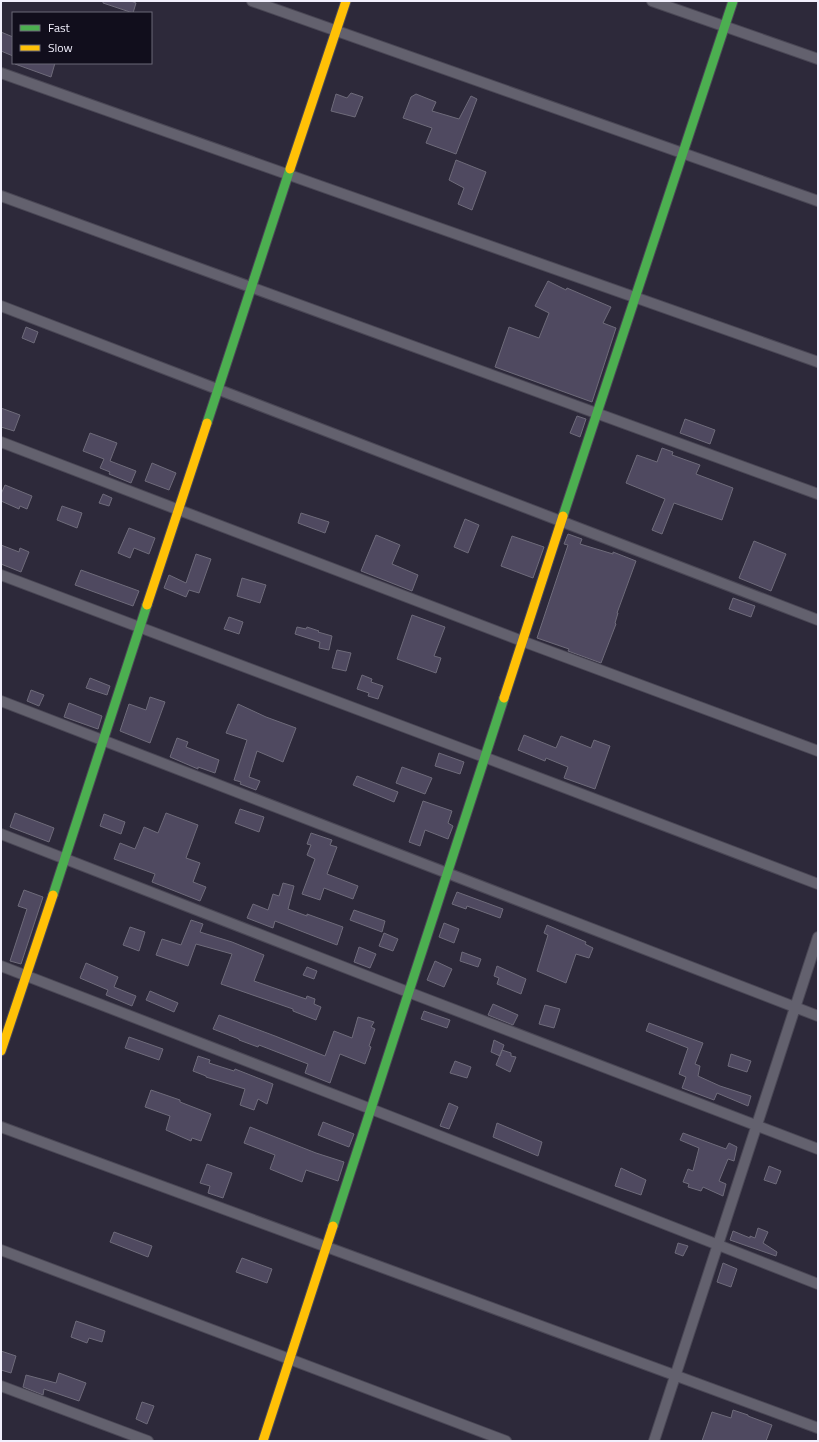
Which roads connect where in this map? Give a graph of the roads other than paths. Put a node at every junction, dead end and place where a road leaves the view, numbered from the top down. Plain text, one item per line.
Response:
1 (252, 1) edge
2 (346, 1) edge
3 (652, 1) edge
4 (733, 1) edge
5 (725, 27) junction
6 (336, 30) junction
7 (818, 59) edge
8 (1, 73) edge
9 (684, 153) junction
10 (288, 176) junction
11 (1, 196) edge
12 (818, 201) edge
13 (251, 288) junction
14 (636, 298) junction
15 (1, 306) edge
16 (818, 362) edge
17 (218, 390) junction
18 (597, 414) junction
19 (1, 442) edge
20 (818, 494) edge
21 (178, 510) junction
22 (562, 523) junction
23 (1, 575) edge
24 (818, 620) edge
25 (139, 628) junction
26 (522, 641) junction
27 (1, 701) edge
28 (103, 740) junction
29 (818, 751) edge
30 (484, 757) junction
31 (1, 834) edge
32 (64, 859) junction
33 (447, 873) junction
34 (818, 884) edge
35 (818, 937) edge
36 (1, 966) edge
37 (26, 976) junction
38 (408, 992) junction
39 (795, 1007) junction
40 (818, 1016) edge
41 (1, 1051) edge
42 (371, 1109) junction
43 (756, 1126) junction
44 (1, 1127) edge
45 (818, 1150) edge
46 (718, 1245) junction
47 (326, 1246) junction
48 (1, 1250) edge
49 (818, 1284) edge
50 (289, 1359) junction
51 (676, 1375) junction
52 (1, 1386) edge
53 (818, 1428) edge
54 (148, 1441) edge
55 (263, 1441) edge
56 (506, 1441) edge
57 (654, 1441) edge

1 - 6 street
2 - 6 street
3 - 5 street
4 - 5 street
5 - 7 street
5 - 9 street
6 - 9 street
6 - 10 street
8 - 10 street
9 - 12 street
9 - 14 street
10 - 13 street
10 - 14 street
11 - 13 street
13 - 17 street
13 - 18 street
14 - 16 street
14 - 18 street
15 - 17 street
17 - 21 street
17 - 22 street
18 - 20 street
18 - 22 street
19 - 21 street
21 - 25 street
21 - 26 street
22 - 24 street
22 - 26 street
23 - 25 street
25 - 28 street
25 - 30 street
26 - 29 street
26 - 30 street
27 - 28 street
28 - 32 street
28 - 33 street
30 - 33 street
30 - 34 street
31 - 32 street
32 - 37 street
32 - 38 street
33 - 38 street
33 - 39 street
35 - 39 street
36 - 37 street
37 - 41 street
37 - 42 street
38 - 42 street
38 - 43 street
39 - 40 street
39 - 43 street
42 - 46 street
42 - 47 street
43 - 45 street
43 - 46 street
44 - 47 street
46 - 49 street
46 - 51 street
47 - 50 street
47 - 51 street
48 - 50 street
50 - 55 street
50 - 56 street
51 - 53 street
51 - 57 street
52 - 54 street

